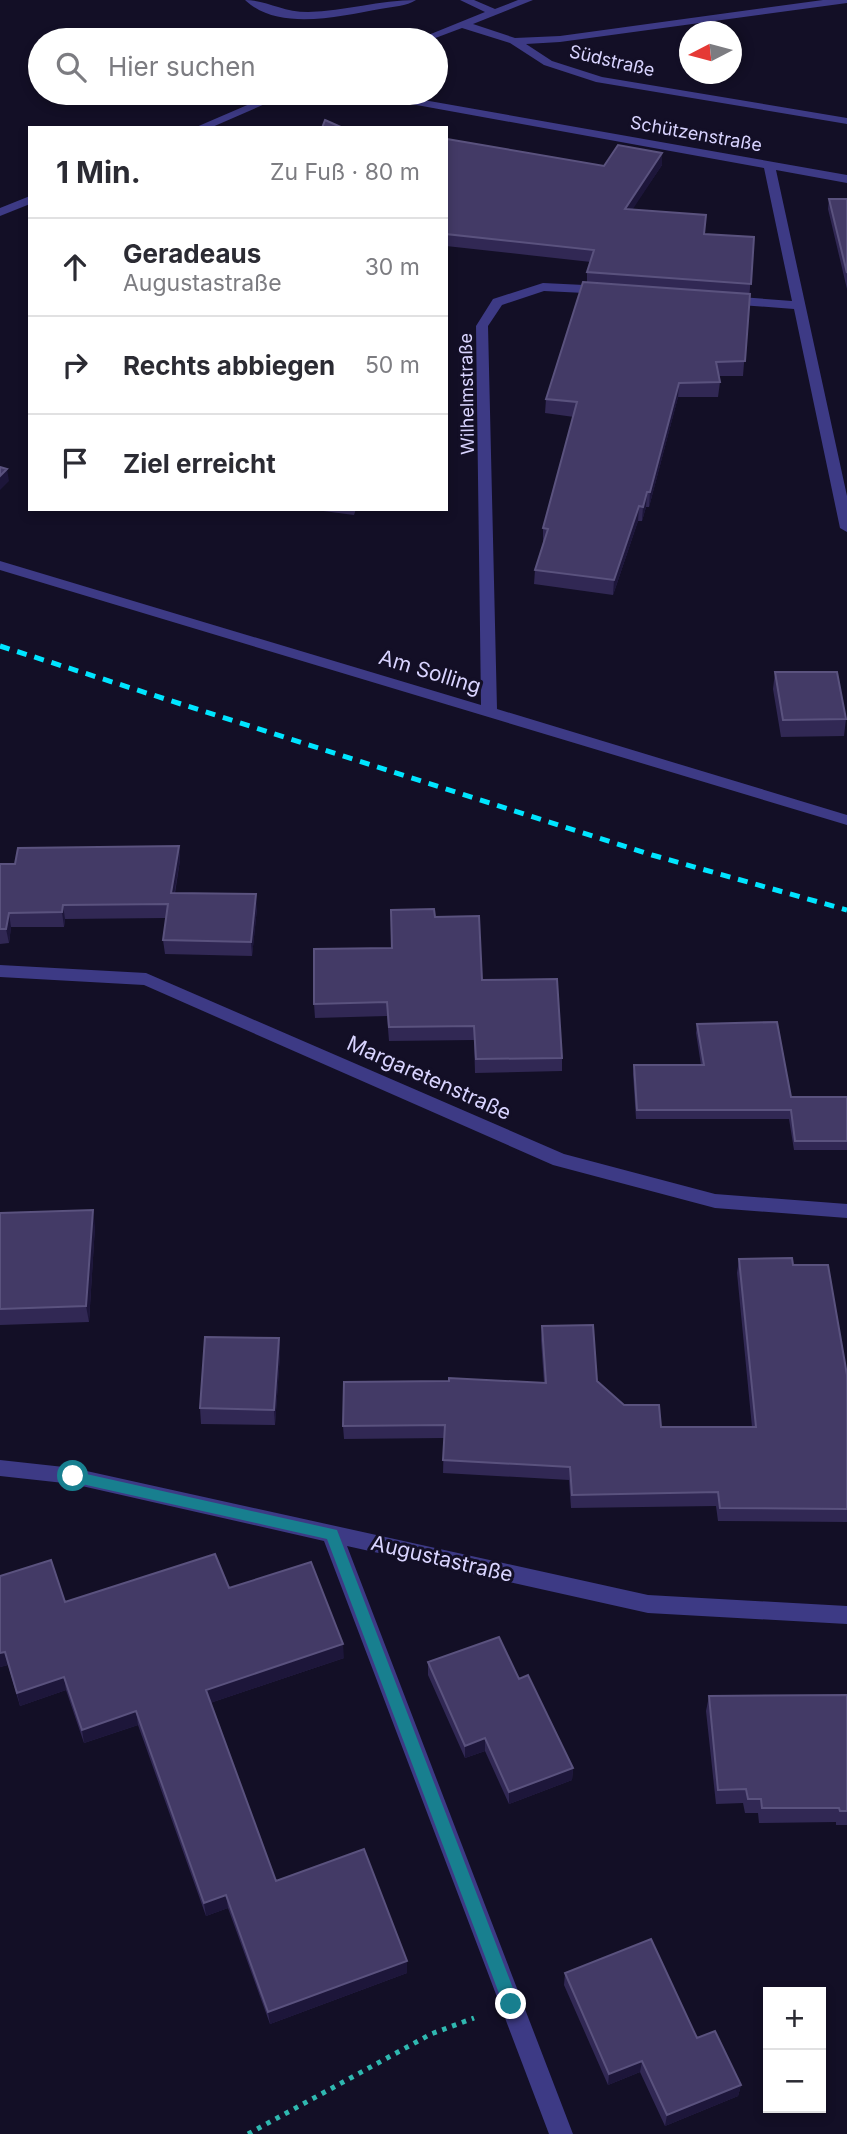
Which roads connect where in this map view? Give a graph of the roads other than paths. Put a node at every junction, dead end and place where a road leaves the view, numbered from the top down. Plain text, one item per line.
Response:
1 (250, 0) edge
2 (411, 0) edge
3 (464, 0) edge
4 (528, 0) edge
5 (847, 0) edge
6 (493, 12) junction
7 (460, 24) junction
8 (448, 29) edge
9 (514, 41) junction
10 (255, 105) edge
11 (434, 105) edge
12 (847, 121) edge
13 (205, 126) edge
14 (769, 165) junction
15 (847, 179) edge
16 (28, 201) edge
17 (0, 212) edge
18 (619, 291) edge
19 (709, 298) edge
20 (801, 306) junction
21 (847, 528) edge
22 (0, 565) edge
23 (489, 712) junction
24 (847, 820) edge
25 (0, 971) edge
26 (847, 1211) edge
27 (0, 1468) edge
28 (332, 1534) junction
29 (847, 1615) edge
30 (561, 2134) edge

1 - 2 street
3 - 6 street
4 - 6 street
5 - 9 street
6 - 7 street
7 - 8 street
7 - 9 street, Südstraße
9 - 12 street, Südstraße
10 - 13 street
11 - 14 street, Schützenstraße
14 - 15 street
14 - 20 street, Schützenstraße
16 - 17 street
18 - 23 street, Wilhelmstraße
19 - 20 street
20 - 21 street, Schützenstraße
22 - 23 street, Am Solling
23 - 24 street, Am Solling
25 - 26 street, Margaretenstraße
27 - 28 street, Augustastraße
28 - 29 street, Augustastraße
28 - 30 street

